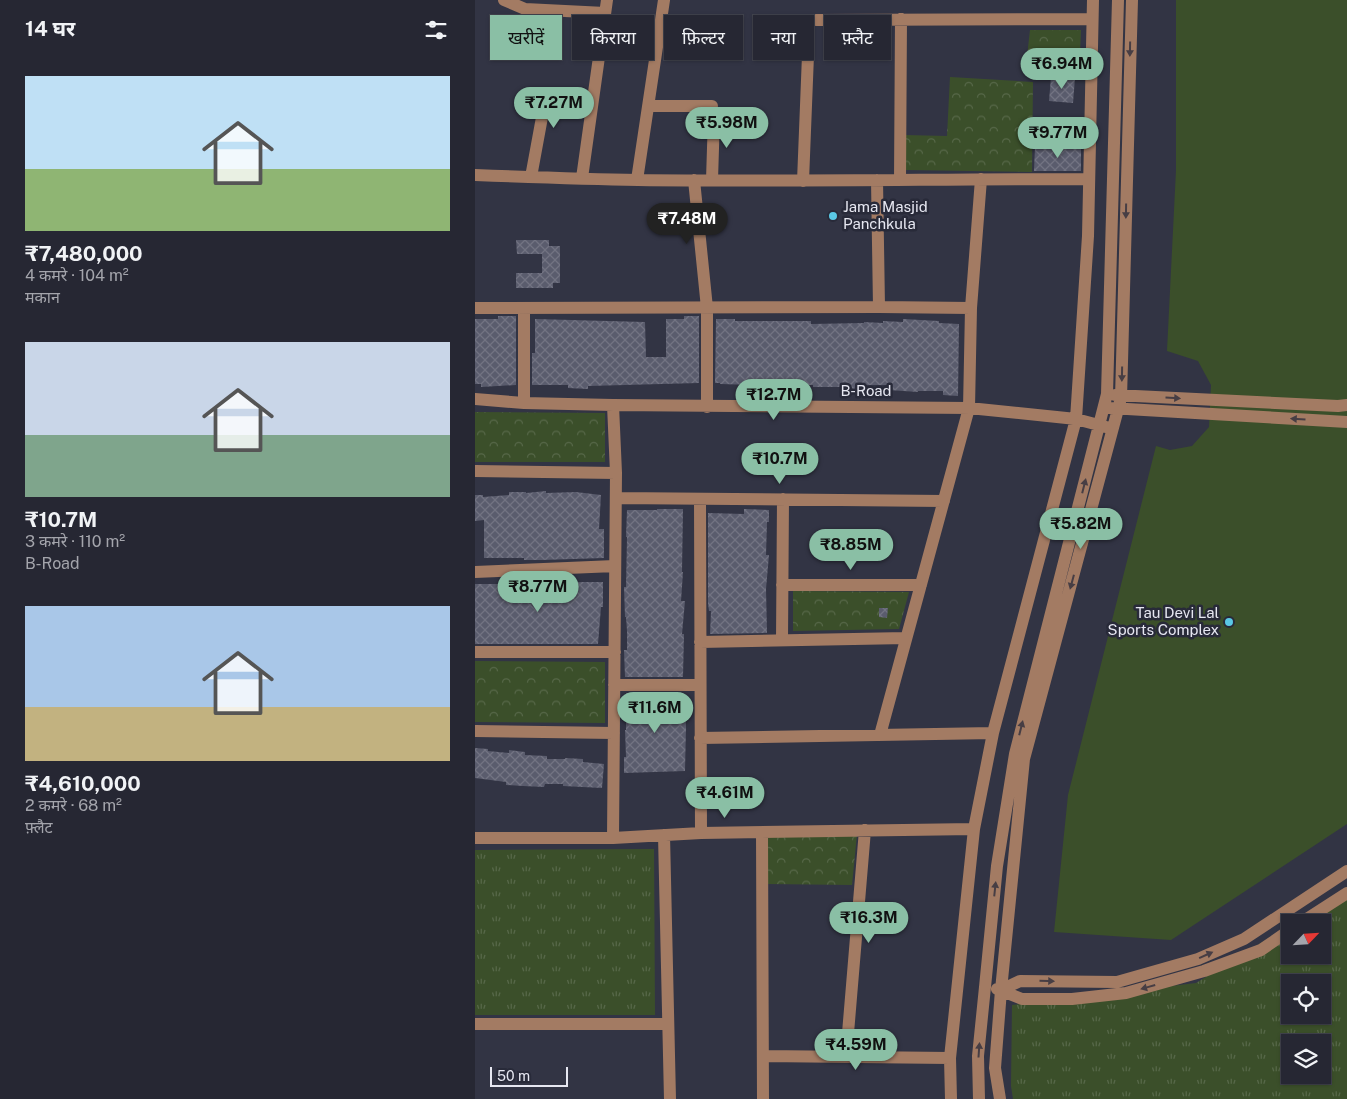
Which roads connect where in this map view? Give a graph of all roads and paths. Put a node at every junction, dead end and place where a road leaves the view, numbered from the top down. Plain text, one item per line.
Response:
1 (504, 0) edge
2 (663, 0) edge
3 (1093, 0) edge
4 (1118, 0) edge
5 (1131, 0) edge
6 (606, 6) edge
7 (901, 19) junction
8 (1092, 19) junction
9 (816, 20) dead end
10 (808, 60) edge
11 (592, 103) junction
12 (648, 106) junction
13 (475, 175) edge
14 (531, 177) junction
15 (582, 178) junction
16 (981, 179) junction
17 (1088, 179) junction
18 (637, 180) junction
19 (694, 180) junction
20 (712, 180) junction
21 (877, 180) junction
22 (900, 180) junction
23 (803, 181) junction
24 (879, 307) junction
25 (475, 308) edge
26 (524, 308) junction
27 (707, 308) junction
28 (971, 308) junction
29 (1107, 394) junction
30 (1121, 395) junction
31 (475, 399) edge
32 (524, 403) junction
33 (1270, 403) junction
34 (613, 405) junction
35 (1347, 405) edge
36 (707, 407) junction
37 (969, 408) junction
38 (1104, 408) junction
39 (1118, 409) junction
40 (1268, 417) junction
41 (1076, 419) junction
42 (1347, 422) edge
43 (1099, 425) junction
44 (1113, 428) junction
45 (475, 471) edge
46 (616, 473) junction
47 (616, 498) junction
48 (700, 499) junction
49 (783, 499) junction
50 (944, 501) junction
51 (615, 566) junction
52 (475, 572) edge
53 (782, 585) junction
54 (921, 585) junction
55 (906, 638) junction
56 (782, 640) junction
57 (700, 642) junction
58 (475, 652) edge
59 (615, 652) junction
60 (615, 684) junction
61 (700, 685) junction
62 (475, 731) edge
63 (614, 733) junction
64 (993, 733) junction
65 (880, 735) junction
66 (700, 738) junction
67 (974, 829) junction
68 (865, 830) junction
69 (701, 833) junction
70 (762, 833) junction
71 (663, 835) junction
72 (475, 838) edge
73 (613, 838) junction
74 (1347, 871) edge
75 (1347, 893) edge
76 (1314, 914) edge
77 (1281, 936) edge
78 (985, 987) junction
79 (1001, 990) junction
80 (475, 1024) edge
81 (667, 1024) junction
82 (763, 1056) junction
83 (846, 1057) junction
84 (951, 1058) junction
85 (670, 1099) edge
86 (763, 1099) edge
87 (951, 1099) edge
88 (979, 1099) edge
89 (1000, 1099) edge

1 - 6 street
2 - 12 street
3 - 8 street
4 - 29 street
5 -> 30 street
6 - 11 street
7 - 8 street
7 - 9 street
7 - 22 street
8 - 17 street
10 - 23 street
11 - 14 street
11 - 15 street
12 - 18 street
12 - 20 street
13 - 14 street
14 - 15 street
15 - 18 street
16 - 17 street
16 - 22 street
16 - 28 street
17 - 41 street
18 - 19 street
19 - 20 street
19 - 27 street
20 - 23 street
21 - 22 street
21 - 23 street
21 - 24 street
24 - 27 street
24 - 28 street
25 - 26 street
26 - 27 street
26 - 32 street
27 - 36 street
28 - 37 street
29 - 30 street
29 - 38 street
30 -> 33 street
30 - 39 street
31 - 32 street, B-Road
32 - 34 street, B-Road
33 - 35 street
33 - 40 street
34 - 36 street, B-Road
34 - 46 street
36 - 37 street, B-Road
37 - 41 street, B-Road
37 - 50 street
38 - 39 street
38 - 43 street
39 - 40 street
39 - 44 street
42 -> 40 street
41 - 43 street, B-Road
41 - 64 street
43 - 44 street, B-Road
78 -> 43 street
44 -> 79 street
45 - 46 street
46 - 47 street
47 - 48 street
47 - 51 street
48 - 49 street
48 - 57 street
49 - 50 street
49 - 53 street
50 - 54 street
51 - 52 street
51 - 59 street
53 - 54 street
53 - 56 street
54 - 55 street
55 - 56 street
55 - 65 street
56 - 57 street
57 - 61 street
58 - 59 street
59 - 60 street
60 - 61 street
60 - 63 street
61 - 66 street
62 - 63 street
63 - 73 street
64 - 65 street
64 - 67 street
65 - 66 street
66 - 69 street
67 - 68 street
67 - 84 street
68 - 70 street
68 - 83 street
69 - 70 street
69 - 71 street
70 - 82 street
71 - 73 street
71 - 81 street
72 - 73 street
79 -> 74 street
75 - 76 street
77 -> 79 street
78 - 79 street
88 -> 78 street
79 - 89 street
80 - 81 street
81 - 85 street
82 - 83 street
82 - 86 street
83 - 84 street
84 - 87 street

